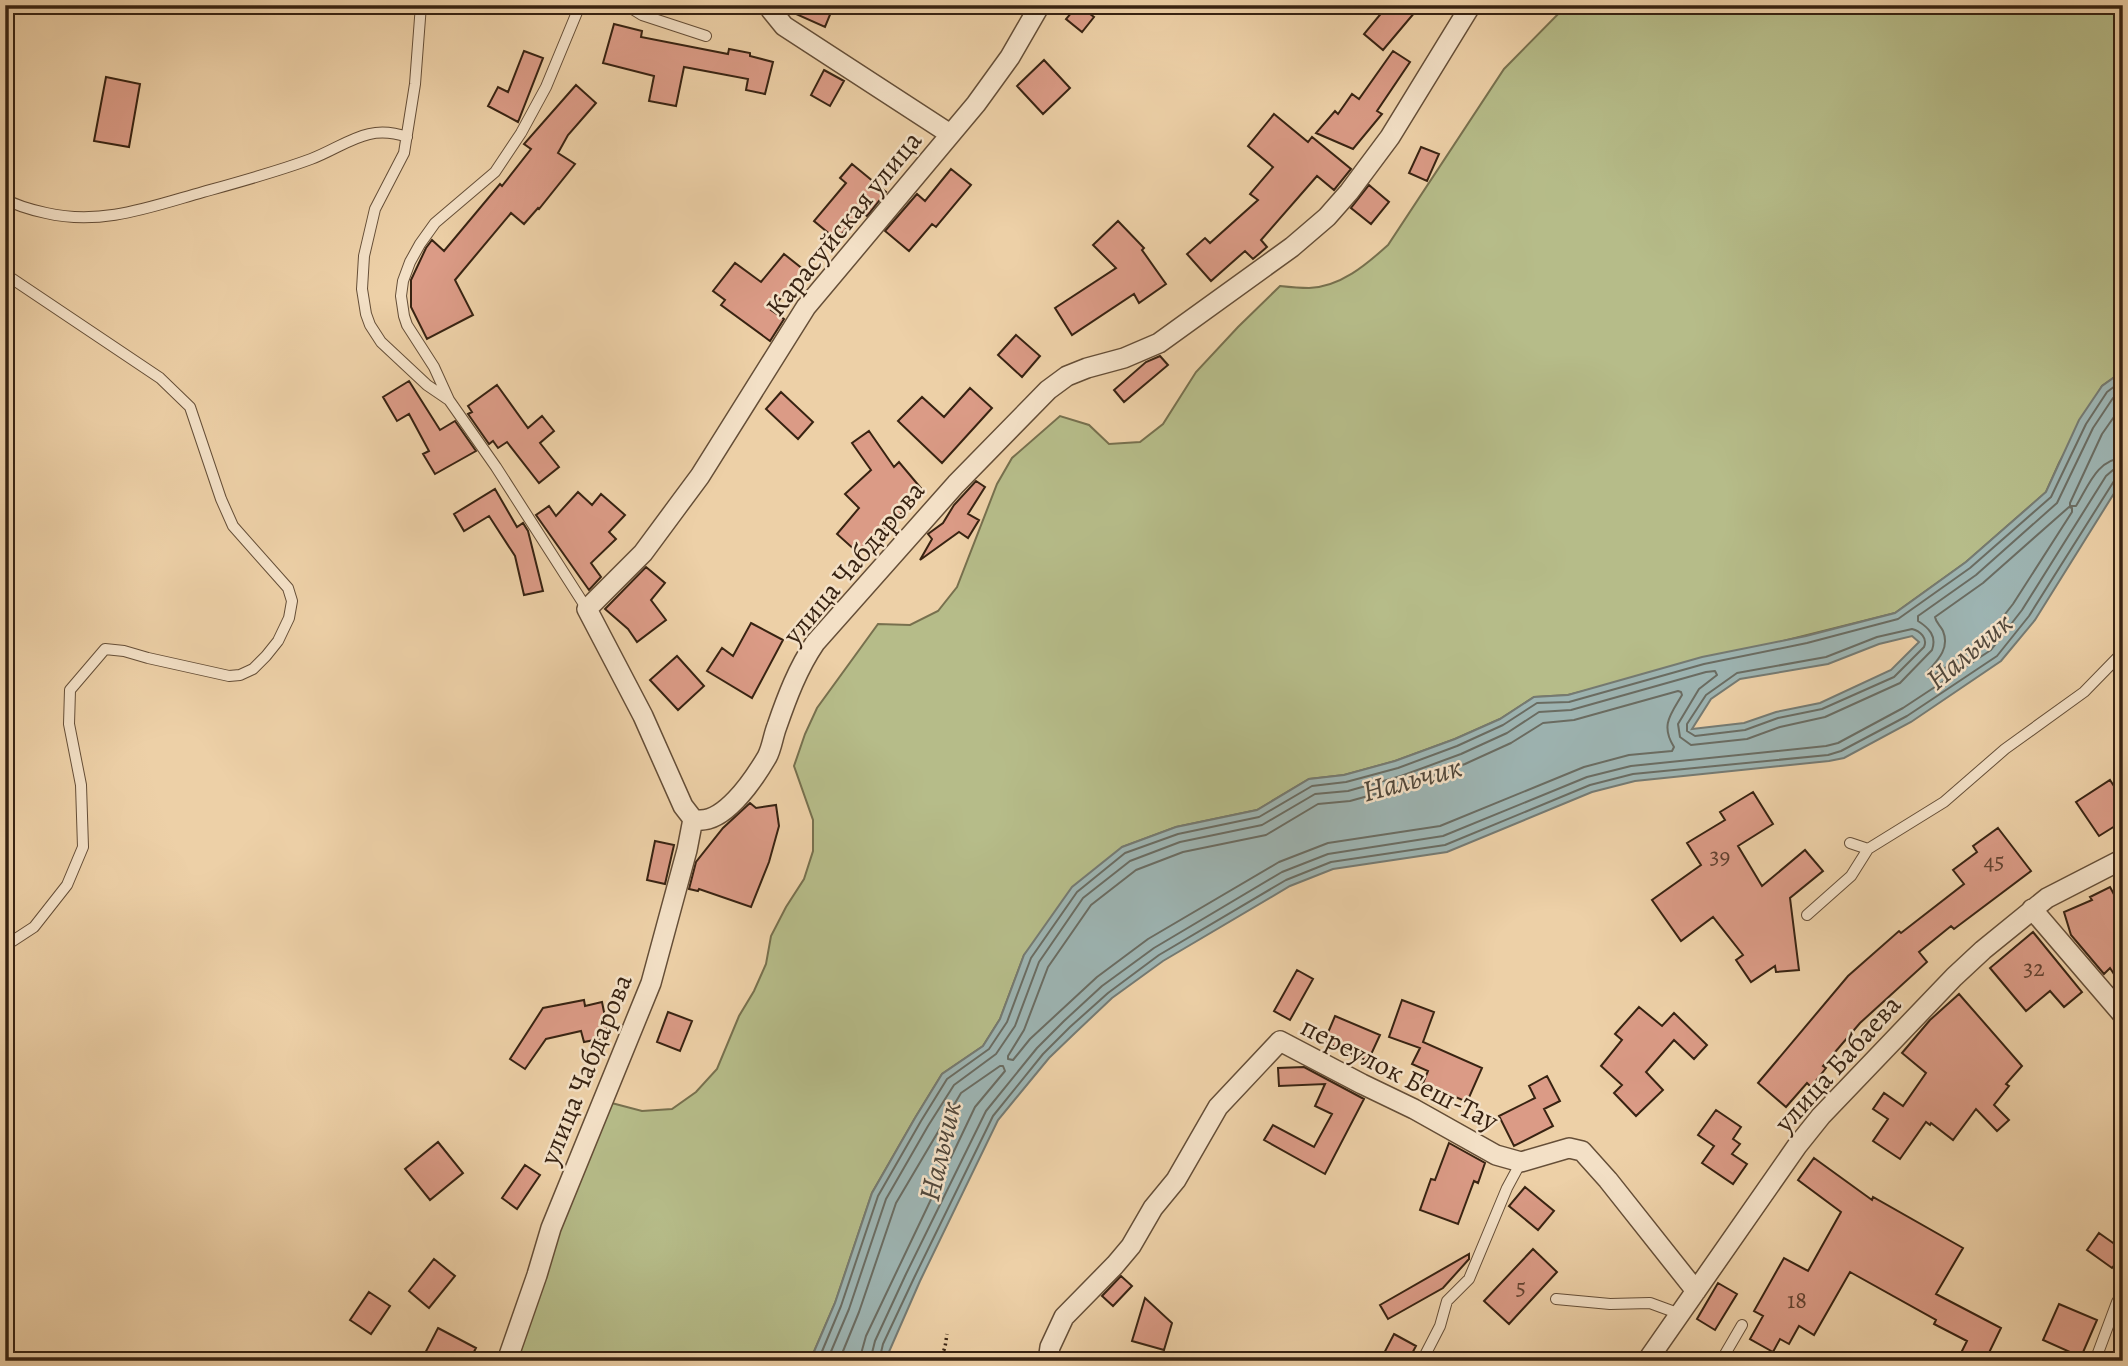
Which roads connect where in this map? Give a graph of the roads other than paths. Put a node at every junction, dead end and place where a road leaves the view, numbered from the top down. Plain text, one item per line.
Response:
1 (421, 5) edge
2 (580, 5) edge
3 (626, 5) edge
4 (769, 5) edge
5 (1040, 5) edge
6 (1471, 5) edge
7 (706, 36) dead end
8 (950, 134) junction
9 (407, 137) junction
10 (5, 199) edge
11 (5, 274) edge
12 (449, 400) junction
13 (587, 609) junction
14 (2123, 652) edge
15 (693, 819) junction
16 (1850, 843) dead end
17 (1868, 849) junction
18 (2123, 859) edge
19 (2032, 909) junction
20 (1807, 915) dead end
21 (5, 946) edge
22 (2123, 1015) edge
23 (1521, 1163) junction
24 (1696, 1291) junction
25 (2123, 1292) edge
26 (1556, 1299) dead end
27 (1681, 1314) junction
28 (1742, 1325) dead end
29 (1653, 1357) edge
30 (507, 1361) edge
31 (1048, 1361) edge
32 (1422, 1361) edge
33 (1721, 1361) edge
34 (2095, 1361) edge

1 - 9 lane
2 - 12 lane
3 - 7 lane
4 - 8 street
5 - 8 street, Карасуйская улица
6 - 15 street, улица Чабдарова
8 - 13 street, Карасуйская улица
9 - 10 lane
9 - 12 lane
11 - 21 lane
12 - 13 lane
13 - 15 street
14 - 17 lane
15 - 30 street, улица Чабдарова
16 - 17 lane
17 - 20 lane
18 - 19 street, улица Бабаева
19 - 22 street
19 - 24 street, улица Бабаева
23 - 24 street, переулок Беш-Тау
23 - 31 street, переулок Беш-Тау
23 - 32 lane
24 - 27 street, улица Бабаева
25 - 34 lane
26 - 27 lane
27 - 29 street, улица Бабаева
28 - 33 lane

